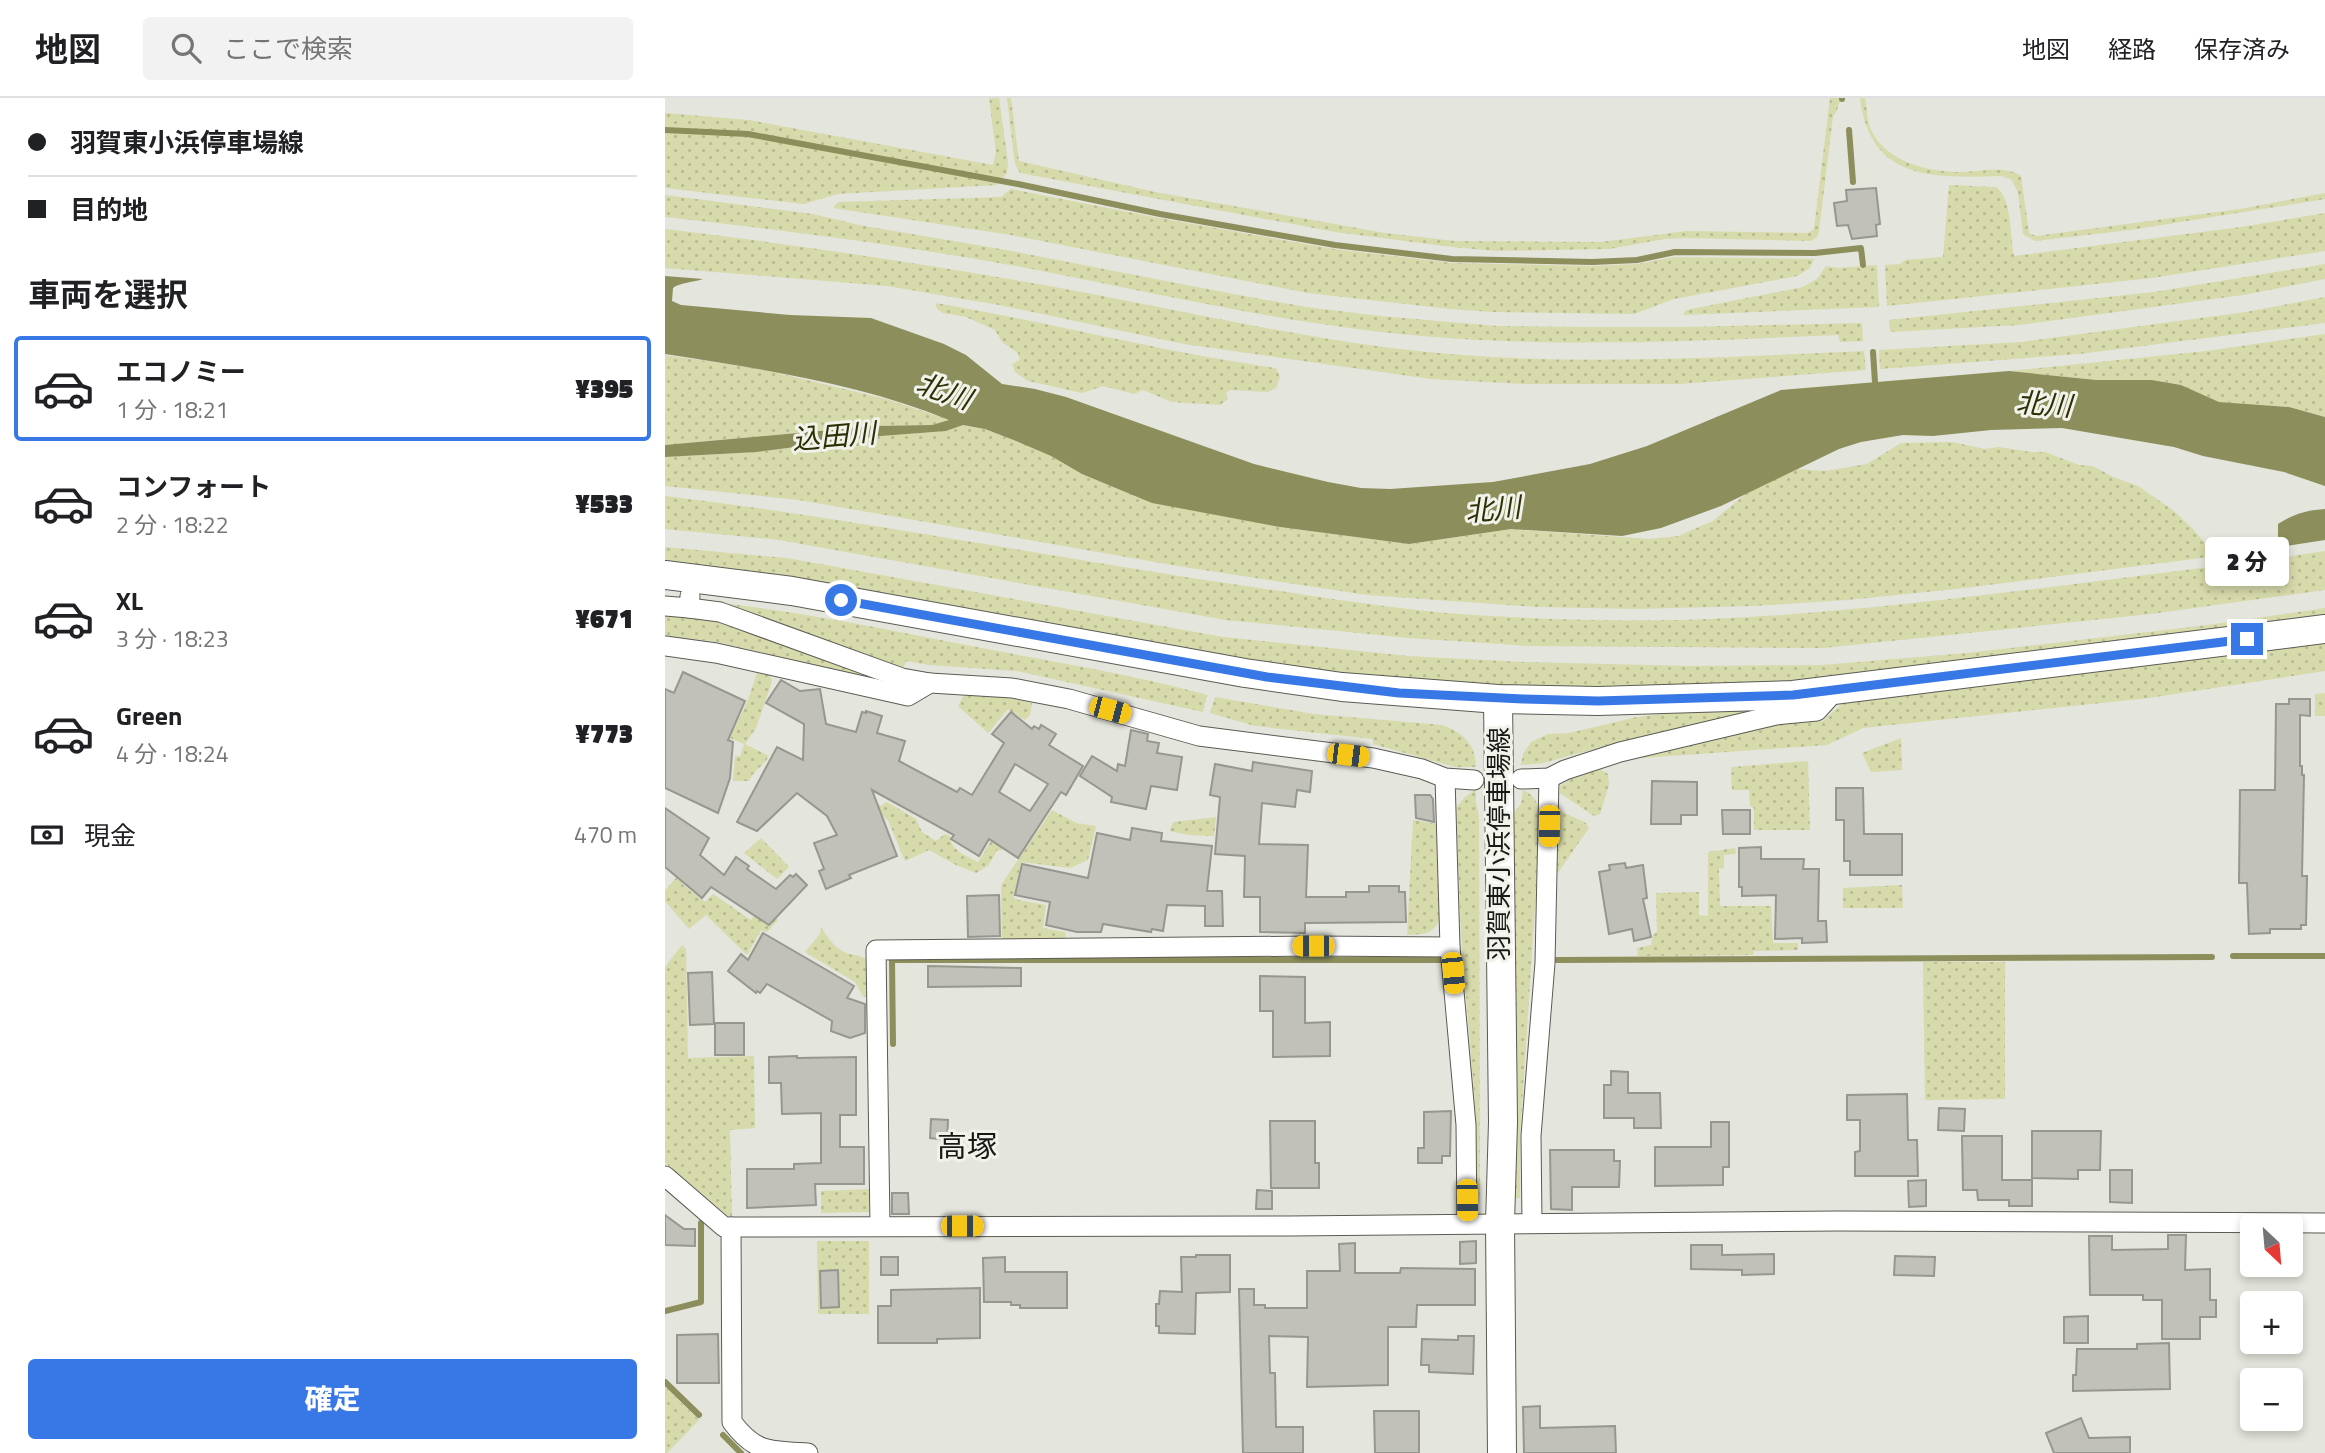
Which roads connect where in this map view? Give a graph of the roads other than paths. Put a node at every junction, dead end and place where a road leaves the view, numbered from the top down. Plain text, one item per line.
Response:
1 (678, 576) edge
2 (665, 606) edge
3 (688, 608) junction
4 (2325, 629) edge
5 (665, 646) edge
6 (930, 683) junction
7 (1835, 691) junction
8 (1497, 699) junction
9 (1549, 778) junction
10 (1445, 779) junction
11 (1521, 779) dead end
12 (1474, 780) dead end
13 (1450, 947) junction
14 (665, 1177) edge
15 (1500, 1223) junction
16 (1532, 1223) junction
17 (2325, 1223) edge
18 (1467, 1224) junction
19 (880, 1226) junction
20 (731, 1227) junction
21 (808, 1453) edge
22 (1502, 1453) edge

1 - 3 street
1 - 8 main road, 羽賀東小浜停車場線
2 - 3 street
3 - 6 street
4 - 7 main road
5 - 6 street
6 - 10 street
7 - 8 main road
7 - 9 street
8 - 15 main road, 羽賀東小浜停車場線
9 - 11 street
9 - 16 street
10 - 12 street
10 - 13 street
13 - 18 street
13 - 19 street
14 - 20 street
15 - 16 street
15 - 18 street
15 - 22 main road, 羽賀東小浜停車場線
16 - 17 street
18 - 19 street
19 - 20 street
20 - 21 street

